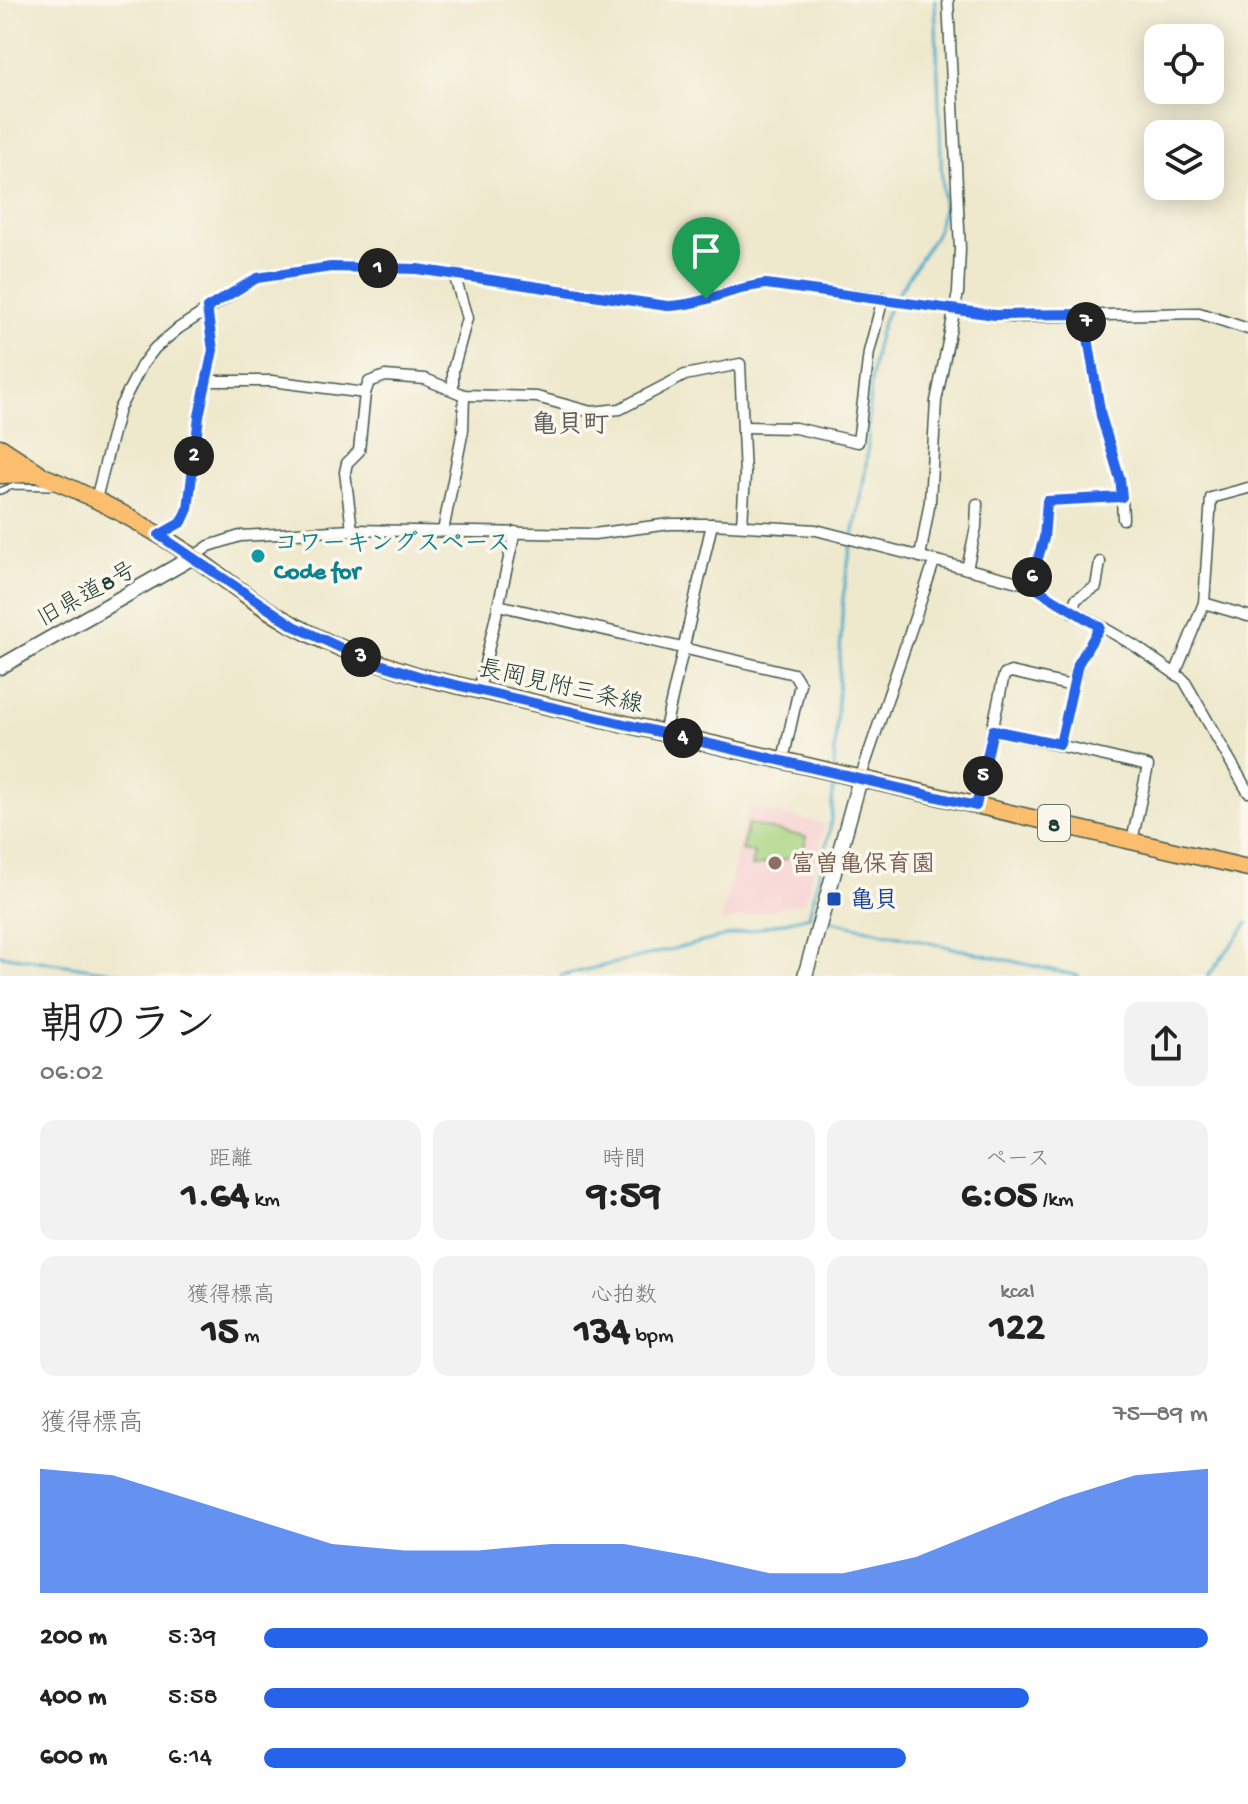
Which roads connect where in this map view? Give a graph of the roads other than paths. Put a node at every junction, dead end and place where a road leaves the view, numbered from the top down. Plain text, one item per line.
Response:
1 (948, 0) edge
2 (454, 274) junction
3 (883, 298) junction
4 (207, 308) junction
5 (956, 309) junction
6 (1084, 314) junction
7 (1248, 329) edge
8 (208, 381) junction
9 (453, 389) junction
10 (365, 393) junction
11 (464, 395) junction
12 (744, 427) junction
13 (0, 448) edge
14 (0, 461) edge
15 (38, 473) junction
16 (0, 474) edge
17 (72, 488) junction
18 (1248, 488) edge
19 (0, 491) edge
20 (1122, 497) junction
21 (96, 499) junction
22 (977, 504) dead end
23 (1123, 519) dead end
24 (712, 524) junction
25 (742, 525) junction
26 (352, 530) junction
27 (443, 531) junction
28 (515, 532) junction
29 (159, 535) junction
30 (193, 557) junction
31 (920, 557) junction
32 (934, 562) junction
33 (1100, 562) dead end
34 (967, 569) junction
35 (1030, 585) junction
36 (1204, 603) junction
37 (498, 605) junction
38 (1072, 612) junction
39 (1248, 616) edge
40 (1100, 627) junction
41 (683, 647) junction
42 (0, 667) edge
43 (1175, 674) junction
44 (1072, 686) junction
45 (479, 690) junction
46 (993, 730) junction
47 (664, 733) junction
48 (1060, 744) junction
49 (783, 760) junction
50 (860, 779) junction
51 (1248, 792) edge
52 (976, 806) junction
53 (1132, 841) junction
54 (1248, 868) edge
55 (805, 976) edge

1 - 5 street
2 - 3 street
2 - 4 street
2 - 9 street
3 - 5 street
3 - 12 street
4 - 8 street
4 - 21 street
5 - 6 street
5 - 31 street
6 - 7 street
6 - 20 street
8 - 10 street
8 - 29 street
9 - 10 street
9 - 11 street
10 - 26 street
11 - 12 street
11 - 27 street
12 - 25 street
13 - 15 highway
14 - 15 main road, 長岡見附三条線 / 8
15 - 16 highway
15 - 17 main road, 長岡見附三条線 / 8
17 - 19 lane
17 - 21 main road, 長岡見附三条線 / 8
18 - 36 street
20 - 23 street
20 - 35 street
21 - 29 main road, 長岡見附三条線 / 8
22 - 34 street
24 - 25 street
24 - 28 street
24 - 41 street
25 - 31 street
26 - 27 street
26 - 30 street
27 - 28 street
28 - 37 street
29 - 30 main road, 長岡見附三条線 / 8
30 - 42 street, 旧県道8号
30 - 45 main road, 長岡見附三条線 / 8
31 - 32 street
32 - 34 street
32 - 50 street
33 - 38 street
34 - 35 street
35 - 38 street
36 - 39 street
36 - 43 street
37 - 41 street
37 - 45 street
38 - 40 street
40 - 43 street
40 - 44 street
41 - 47 street
41 - 49 street
43 - 51 street
44 - 46 street
44 - 48 street
45 - 47 main road, 長岡見附三条線 / 8
46 - 48 street
46 - 52 street
47 - 49 main road, 長岡見附三条線 / 8
48 - 53 street
49 - 50 main road, 長岡見附三条線 / 8
50 - 52 main road, 長岡見附三条線 / 8
50 - 55 street
52 - 53 main road, 長岡見附三条線 / 8
53 - 54 main road, 長岡見附三条線 / 8

